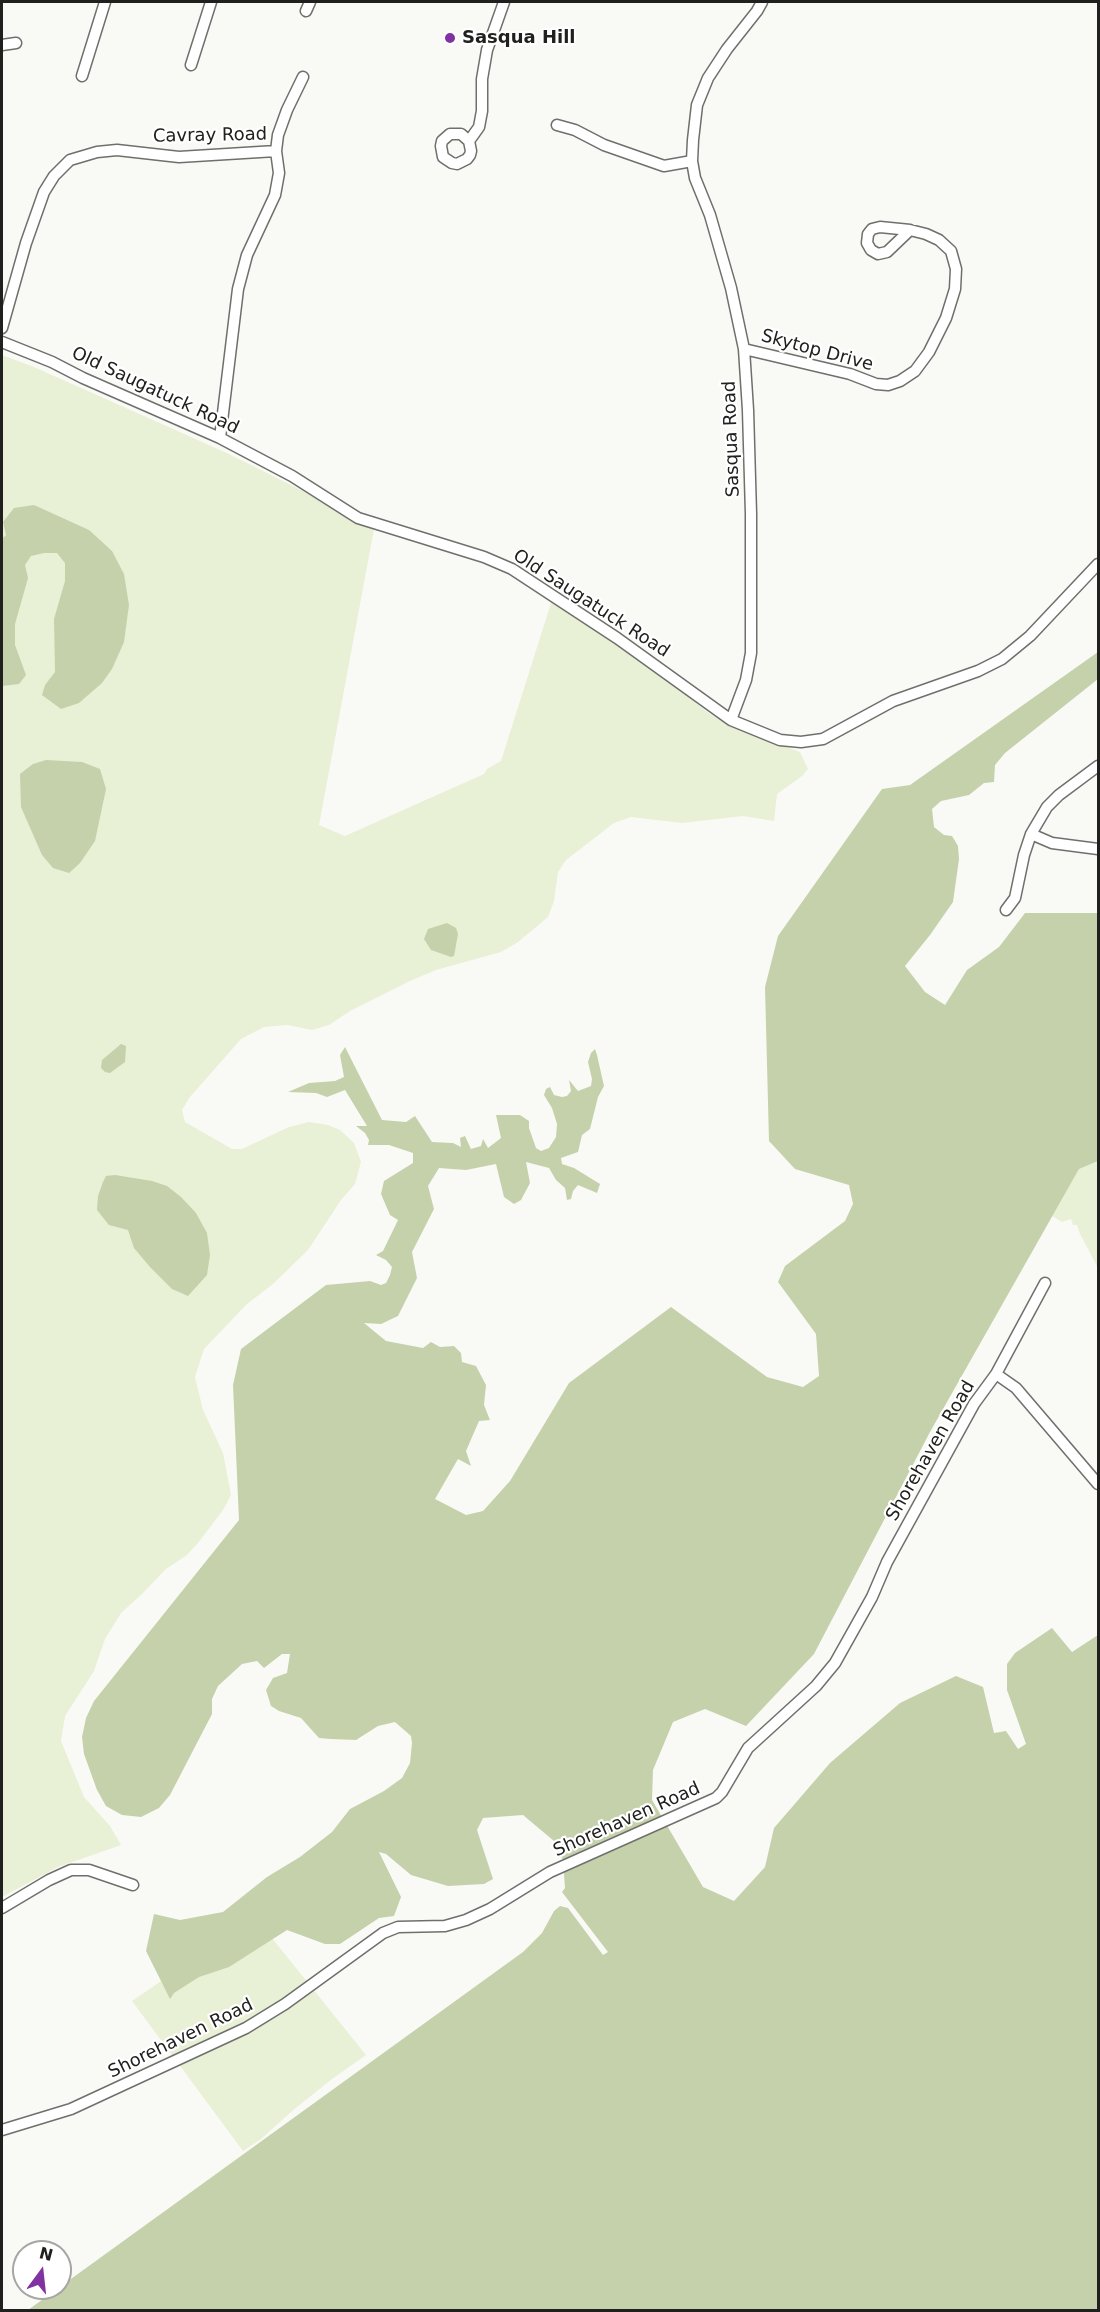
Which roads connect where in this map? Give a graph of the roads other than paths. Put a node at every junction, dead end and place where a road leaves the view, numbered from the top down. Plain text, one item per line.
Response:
1 (105, 2) edge
2 (211, 2) edge
3 (504, 2) edge
4 (762, 2) edge
5 (16, 43) dead end
6 (2, 45) edge
7 (191, 65) dead end
8 (82, 76) dead end
9 (303, 77) dead end
10 (557, 125) dead end
11 (469, 141) dead end
12 (276, 152) junction
13 (692, 161) junction
14 (910, 230) dead end
15 (2, 328) edge
16 (2, 342) edge
17 (744, 349) junction
18 (219, 438) junction
19 (1098, 564) edge
20 (731, 720) junction
21 (1098, 766) edge
22 (1031, 834) junction
23 (1098, 849) edge
24 (1006, 910) dead end
25 (1045, 1284) dead end
26 (996, 1374) junction
27 (1098, 1484) edge
28 (134, 1885) dead end
29 (2, 1908) edge
30 (2, 2130) edge

1 - 8 street
2 - 7 street
3 - 11 street
4 - 13 street, Sasqua Road
5 - 6 street
9 - 12 street
10 - 13 street
12 - 15 street, Cavray Road
12 - 18 street, Cavray Road
13 - 17 street, Sasqua Road
14 - 17 street, Skytop Drive
16 - 18 street, Old Saugatuck Road
17 - 20 street, Sasqua Road
18 - 20 street, Old Saugatuck Road
19 - 20 street, Old Saugatuck Road
21 - 22 street
22 - 23 street
22 - 24 street
25 - 26 street, Shorehaven Road
26 - 27 street
26 - 30 street, Shorehaven Road
28 - 29 street

